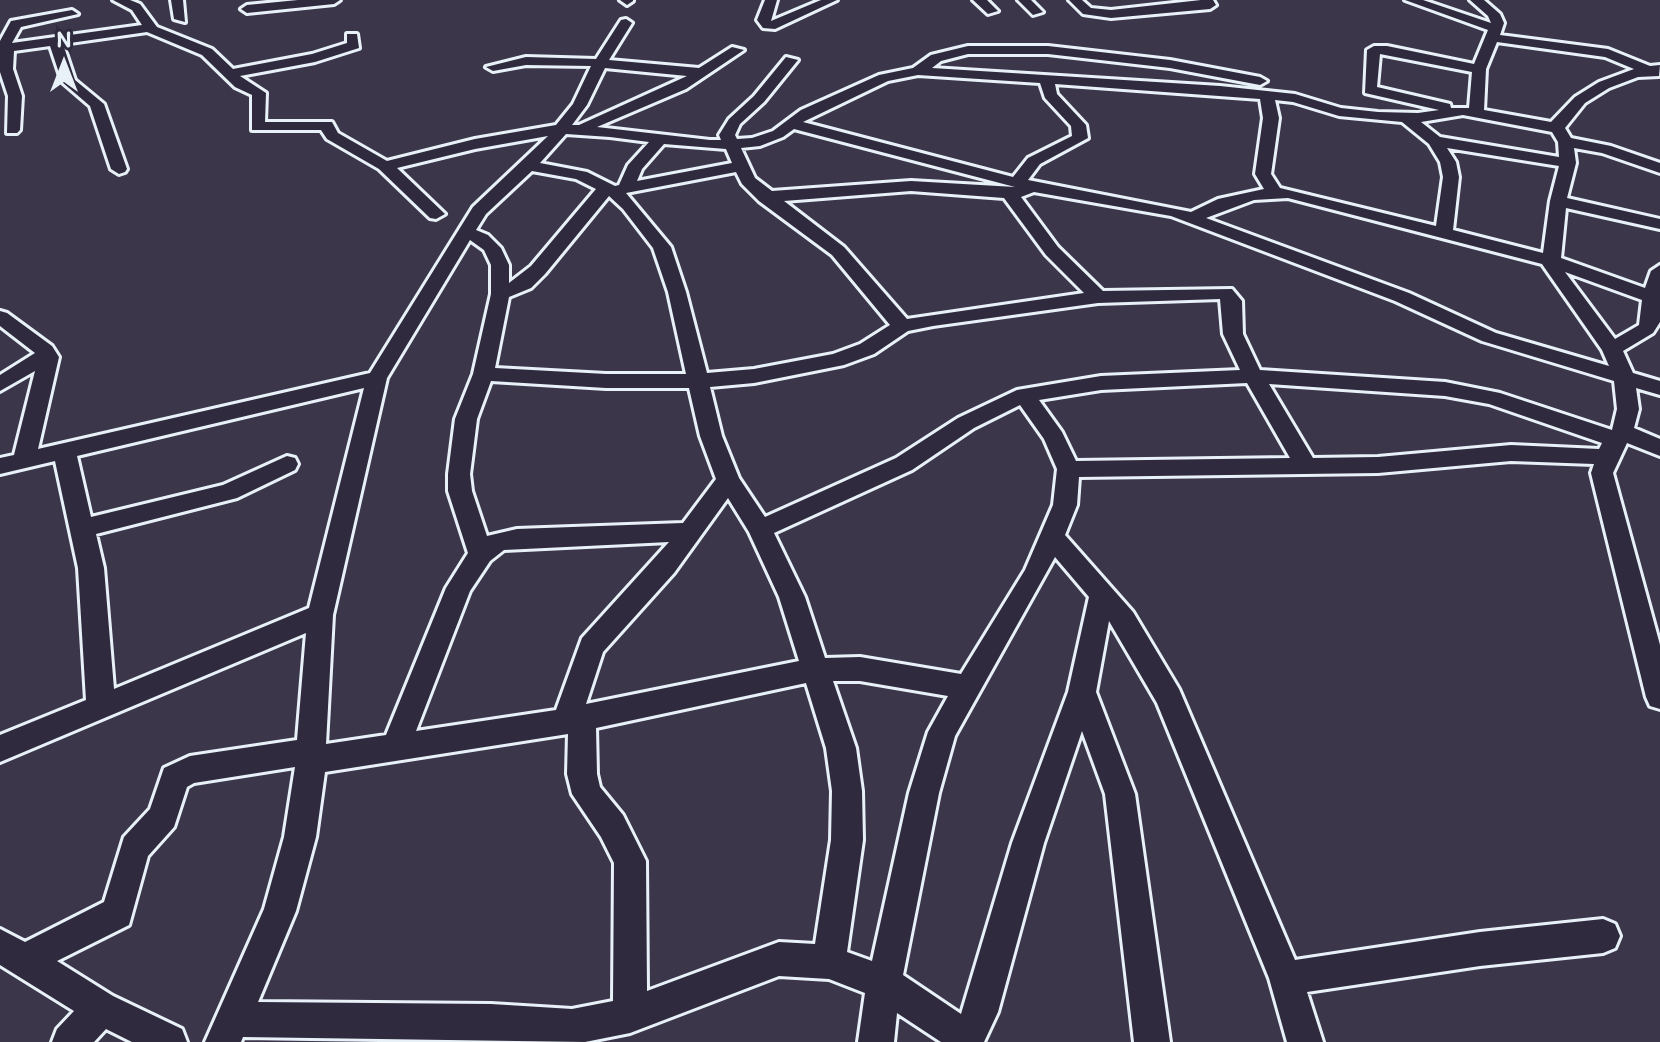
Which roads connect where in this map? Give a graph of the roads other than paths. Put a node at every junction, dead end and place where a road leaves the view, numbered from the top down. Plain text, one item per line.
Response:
1 (119, 0) edge
2 (177, 0) edge
3 (334, 0) edge
4 (771, 0) edge
5 (831, 0) edge
6 (979, 0) edge
7 (1024, 0) edge
8 (1095, 0) edge
9 (1207, 0) edge
10 (1411, 0) edge
11 (1476, 0) edge
12 (1076, 1) edge
13 (295, 2) edge
14 (239, 6) edge
15 (992, 11) dead end
16 (1037, 12) dead end
17 (72, 14) dead end
18 (180, 19) dead end
19 (626, 23) dead end
20 (150, 28) junction
21 (1496, 33) junction
22 (352, 37) dead end
23 (55, 40) junction
24 (3, 49) edge
25 (737, 50) dead end
26 (791, 60) dead end
27 (601, 61) junction
28 (493, 67) dead end
29 (1479, 69) junction
30 (918, 71) junction
31 (1657, 72) edge
32 (703, 73) junction
33 (231, 74) junction
34 (1046, 78) junction
35 (1267, 95) junction
36 (8, 97) edge
37 (1295, 98) junction
38 (1469, 112) junction
39 (1406, 118) junction
40 (791, 124) junction
41 (569, 129) junction
42 (12, 130) dead end
43 (660, 139) junction
44 (1435, 141) junction
45 (1563, 144) junction
46 (733, 146) junction
47 (385, 166) junction
48 (531, 166) junction
49 (741, 166) junction
50 (1660, 168) edge
51 (119, 169) dead end
52 (1014, 188) junction
53 (615, 189) junction
54 (1274, 193) junction
55 (765, 197) junction
56 (1558, 201) junction
57 (436, 214) dead end
58 (1192, 218) junction
59 (1660, 224) edge
60 (464, 232) junction
61 (1444, 234) junction
62 (1552, 261) junction
63 (1660, 271) edge
64 (500, 294) junction
65 (1098, 297) junction
66 (1656, 299) edge
67 (0, 317) edge
68 (902, 326) junction
69 (1612, 349) junction
70 (48, 354) junction
71 (483, 374) junction
72 (1254, 376) junction
73 (1624, 377) junction
74 (377, 378) junction
75 (699, 381) junction
76 (0, 384) edge
77 (1660, 388) edge
78 (1024, 395) junction
79 (1615, 443) junction
80 (1660, 448) edge
81 (64, 449) junction
82 (24, 459) junction
83 (287, 464) dead end
84 (0, 466) edge
85 (1307, 467) junction
86 (1068, 469) junction
87 (728, 480) junction
88 (81, 529) junction
89 (760, 529) junction
90 (690, 532) junction
91 (1054, 539) junction
92 (481, 554) junction
93 (1103, 594) junction
94 (320, 615) junction
95 (1652, 634) edge
96 (814, 670) junction
97 (966, 687) junction
98 (1082, 692) junction
99 (1660, 697) edge
100 (101, 707) junction
101 (575, 720) junction
102 (396, 746) junction
103 (0, 749) edge
104 (312, 756) junction
105 (1603, 936) dead end
106 (13, 952) edge
107 (829, 962) junction
108 (1286, 978) junction
109 (884, 983) junction
110 (101, 1008) junction
111 (630, 1015) junction
112 (228, 1030) edge
113 (488, 1032) edge
114 (70, 1042) edge
115 (169, 1042) edge
116 (876, 1042) edge
117 (1152, 1042) edge
118 (1305, 1042) edge

1 - 20 street
2 - 18 street
3 - 13 street
4 - 5 street
6 - 15 street
7 - 16 street
8 - 12 street
9 - 12 street
10 - 21 street
11 - 21 street
13 - 14 street
17 - 24 street
19 - 27 street
20 - 23 street
20 - 33 street
21 - 29 street
21 - 31 street
22 - 33 street
23 - 24 street
23 - 51 street
24 - 36 street
25 - 32 street
26 - 46 street
27 - 28 street
27 - 32 street
27 - 41 street
29 - 38 street
29 - 38 street
30 - 34 street
30 - 37 street
30 - 40 street
31 - 45 street
32 - 41 street
33 - 47 street
34 - 35 street
34 - 52 street
35 - 37 street
35 - 54 street
36 - 42 street
37 - 39 street
38 - 39 street
38 - 45 street
39 - 44 street
40 - 46 street
40 - 52 street
41 - 43 street
41 - 47 street
41 - 48 street
43 - 46 street
43 - 53 street
44 - 45 street
44 - 61 street
45 - 50 street
45 - 56 street
46 - 49 street
47 - 57 street
48 - 53 street
48 - 60 street
49 - 53 street
49 - 55 street
52 - 55 street
52 - 58 street
52 - 65 street
53 - 64 street
53 - 75 street
54 - 58 street
54 - 61 street
55 - 68 street
56 - 59 street
56 - 62 street
58 - 73 street
60 - 64 street
60 - 74 street
61 - 62 street
62 - 66 street
62 - 69 street
63 - 66 street
64 - 71 street
65 - 68 street
65 - 72 street
66 - 69 street
67 - 70 street
68 - 75 street
69 - 73 street
70 - 76 street
70 - 82 street
71 - 75 street
71 - 92 street
72 - 78 street
72 - 79 street
72 - 85 street
73 - 77 street
73 - 79 street
74 - 81 street
74 - 94 street
75 - 87 street
78 - 86 street
78 - 89 street
79 - 80 street
79 - 85 street
79 - 95 street
81 - 82 street
81 - 88 street
82 - 84 street
83 - 88 street
85 - 86 street
86 - 91 street
87 - 89 street
87 - 90 street
88 - 100 street
89 - 96 street
90 - 92 street
90 - 101 street
91 - 93 street
91 - 97 street
92 - 102 street
93 - 98 street
93 - 108 street
94 - 100 street
94 - 104 street
95 - 99 street
96 - 97 street
96 - 101 street
96 - 107 street
97 - 109 street
98 - 109 street
98 - 117 street
100 - 103 street
101 - 102 street
101 - 111 street
102 - 104 street
104 - 106 street
104 - 112 street
105 - 108 street
106 - 110 street
107 - 109 street
107 - 111 street
108 - 118 street
109 - 116 street
110 - 114 street
110 - 115 street
111 - 113 street
112 - 113 street

